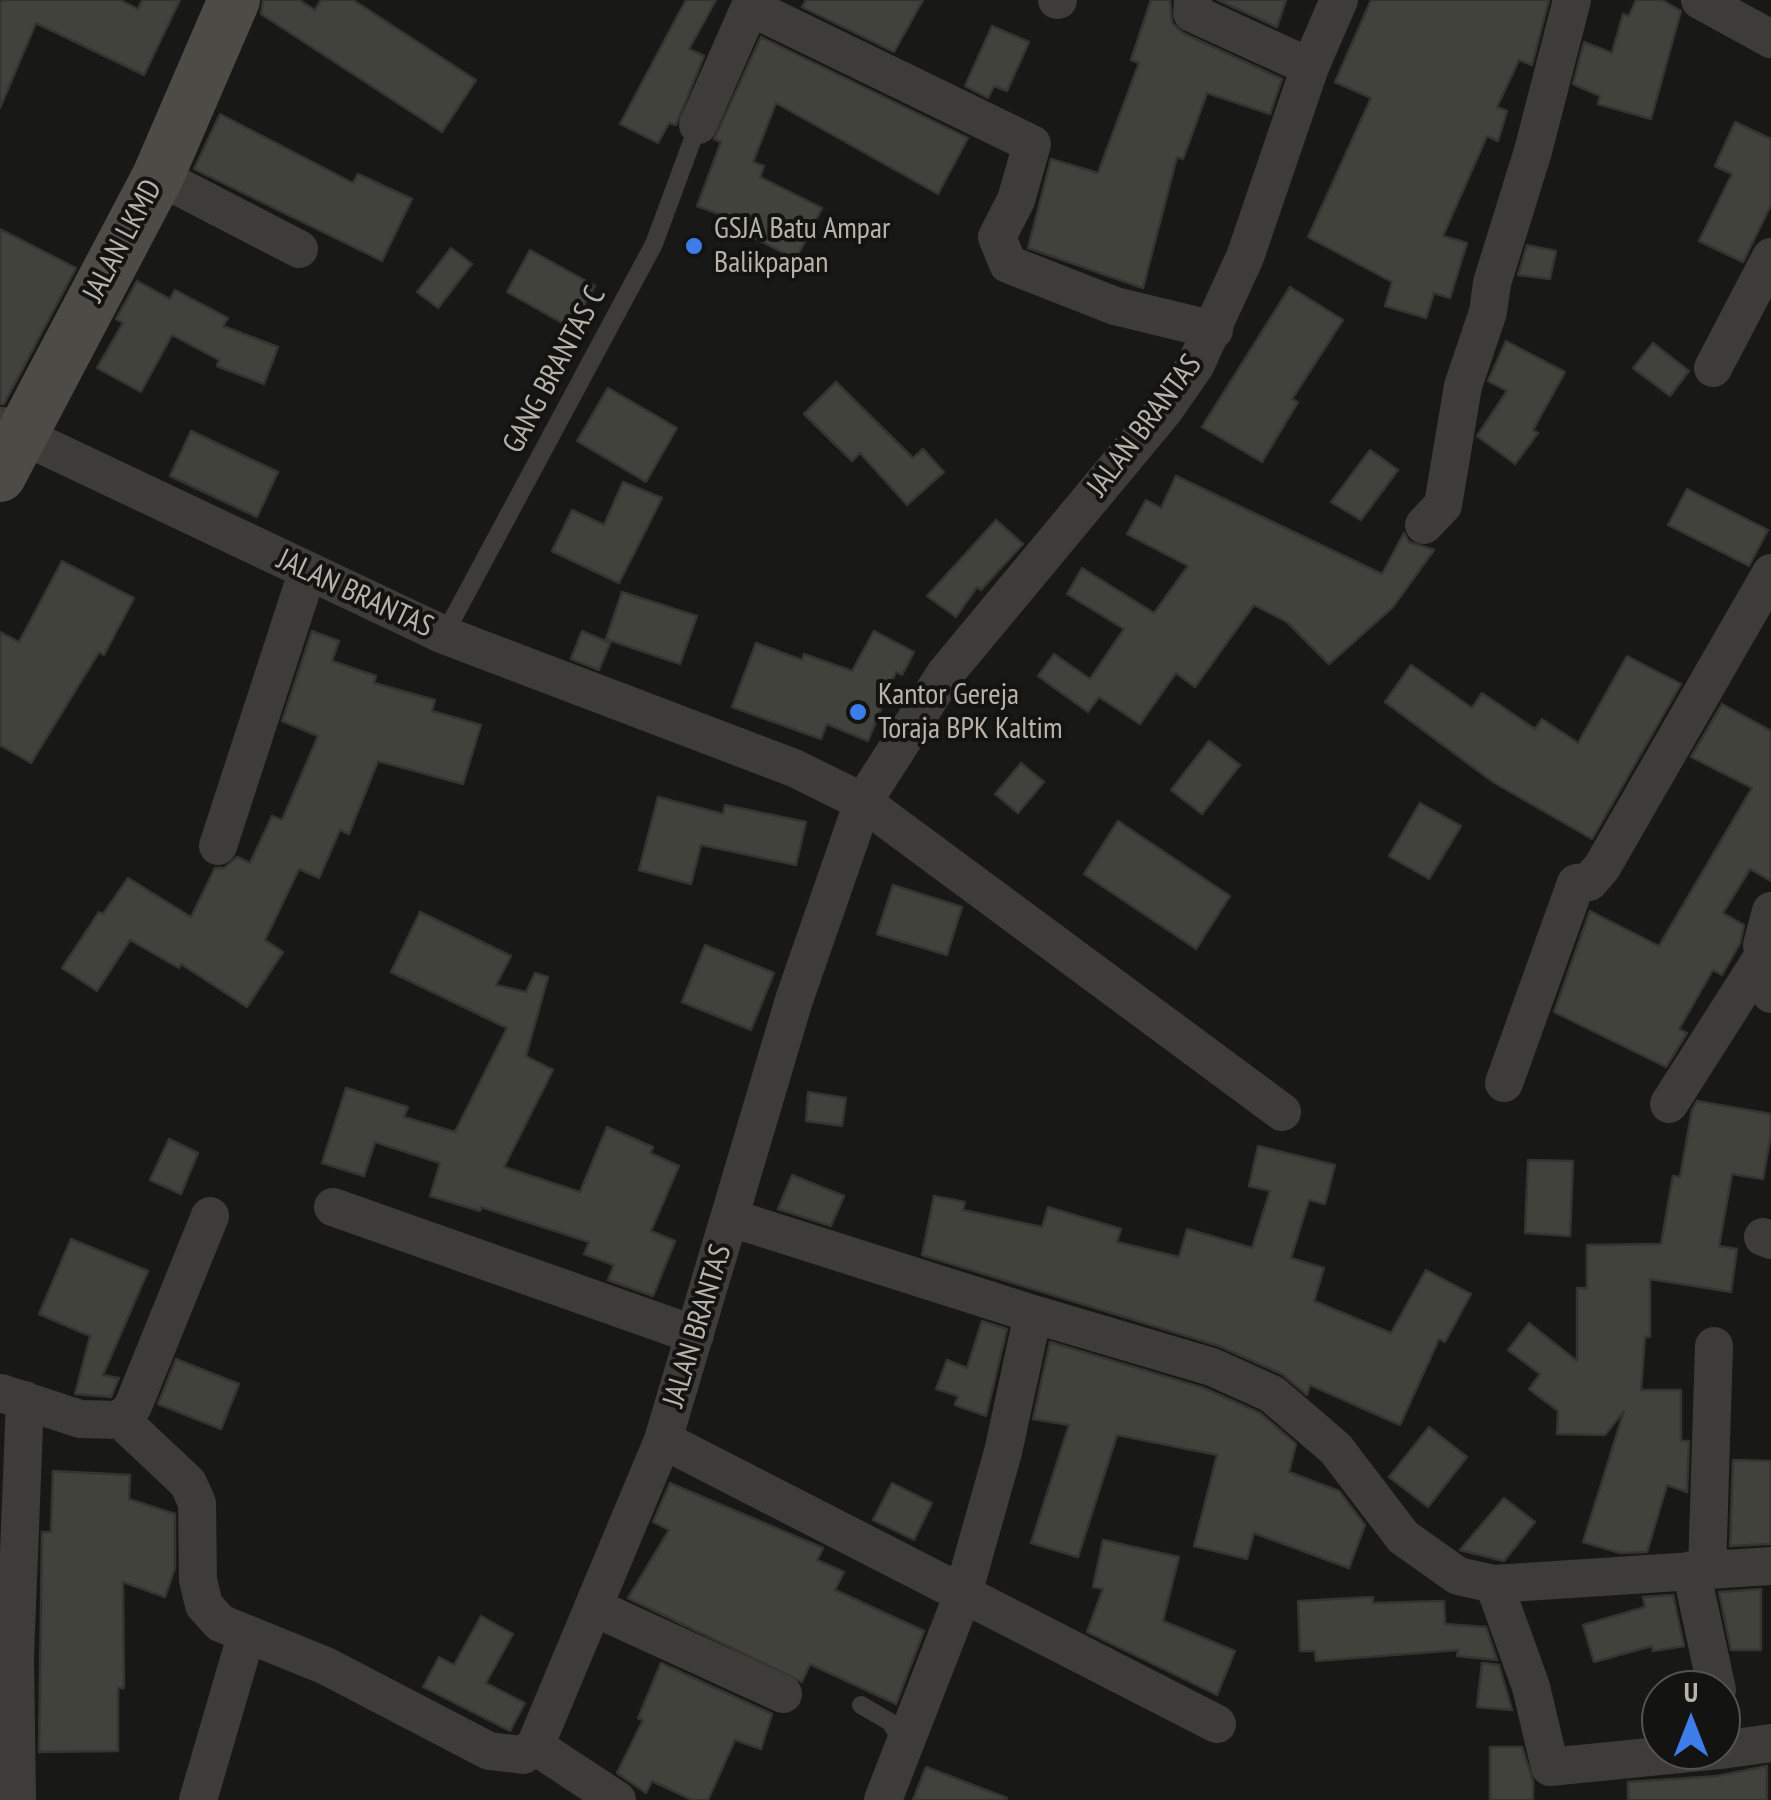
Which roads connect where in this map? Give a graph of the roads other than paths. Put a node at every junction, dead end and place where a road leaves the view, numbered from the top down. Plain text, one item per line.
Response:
1 (234, 0) edge
2 (1193, 0) edge
3 (1339, 0) edge
4 (1572, 0) edge
5 (1700, 0) edge
6 (752, 4) edge
7 (1771, 39) edge
8 (1310, 67) junction
9 (698, 124) joint
10 (158, 176) junction
11 (299, 250) dead end
12 (1771, 257) edge
13 (1214, 330) junction
14 (1712, 368) dead end
15 (7, 445) edge
16 (1424, 525) dead end
17 (1771, 573) edge
18 (307, 574) junction
19 (444, 635) junction
20 (863, 802) junction
21 (218, 846) dead end
22 (1771, 910) edge
23 (1766, 976) edge
24 (1504, 1082) dead end
25 (1669, 1104) dead end
26 (1282, 1112) dead end
27 (333, 1207) dead end
28 (210, 1216) dead end
29 (731, 1218) junction
30 (1032, 1314) junction
31 (695, 1334) junction
32 (1714, 1346) dead end
33 (12, 1396) edge
34 (121, 1420) junction
35 (664, 1440) junction
36 (1771, 1566) edge
37 (1699, 1570) junction
38 (1494, 1584) junction
39 (962, 1597) junction
40 (593, 1608) junction
41 (246, 1636) junction
42 (8, 1653) edge
43 (1714, 1670) edge
44 (784, 1694) dead end
45 (861, 1705) dead end
46 (1216, 1724) dead end
47 (1771, 1742) edge
48 (905, 1744) junction
49 (535, 1746) junction
50 (1741, 1746) edge
51 (1641, 1766) edge
52 (1550, 1784) edge
53 (17, 1800) edge
54 (198, 1800) edge
55 (617, 1800) edge
56 (883, 1800) edge

1 - 10 street, JALAN LKMD
2 - 8 street
3 - 8 street, JALAN BRANTAS
4 - 16 street
5 - 7 street
6 - 9 street
6 - 13 street
8 - 13 street, JALAN BRANTAS
9 - 19 lane, GANG BRANTAS C
10 - 11 street
10 - 15 street, JALAN LKMD
12 - 14 street
13 - 20 street, JALAN BRANTAS
15 - 18 street, JALAN BRANTAS
17 - 24 street
18 - 19 street, JALAN BRANTAS
18 - 21 street
19 - 20 street, JALAN BRANTAS
20 - 26 street, JALAN BRANTAS
20 - 29 street, JALAN BRANTAS
22 - 23 street
23 - 25 street
27 - 31 street
28 - 34 street
29 - 30 street
29 - 31 street, JALAN BRANTAS
30 - 38 street
30 - 39 street
31 - 35 street, JALAN BRANTAS
32 - 37 street
33 - 34 street
33 - 42 street
34 - 41 street
35 - 39 street
35 - 40 street, JALAN BRANTAS
36 - 37 street
37 - 38 street
37 - 43 street
38 - 52 street
39 - 46 street
39 - 48 street
40 - 44 street
40 - 49 street, JALAN BRANTAS
41 - 49 street
41 - 54 street
42 - 53 street
45 - 48 lane
47 - 50 street
48 - 56 street
49 - 55 street
51 - 52 street

